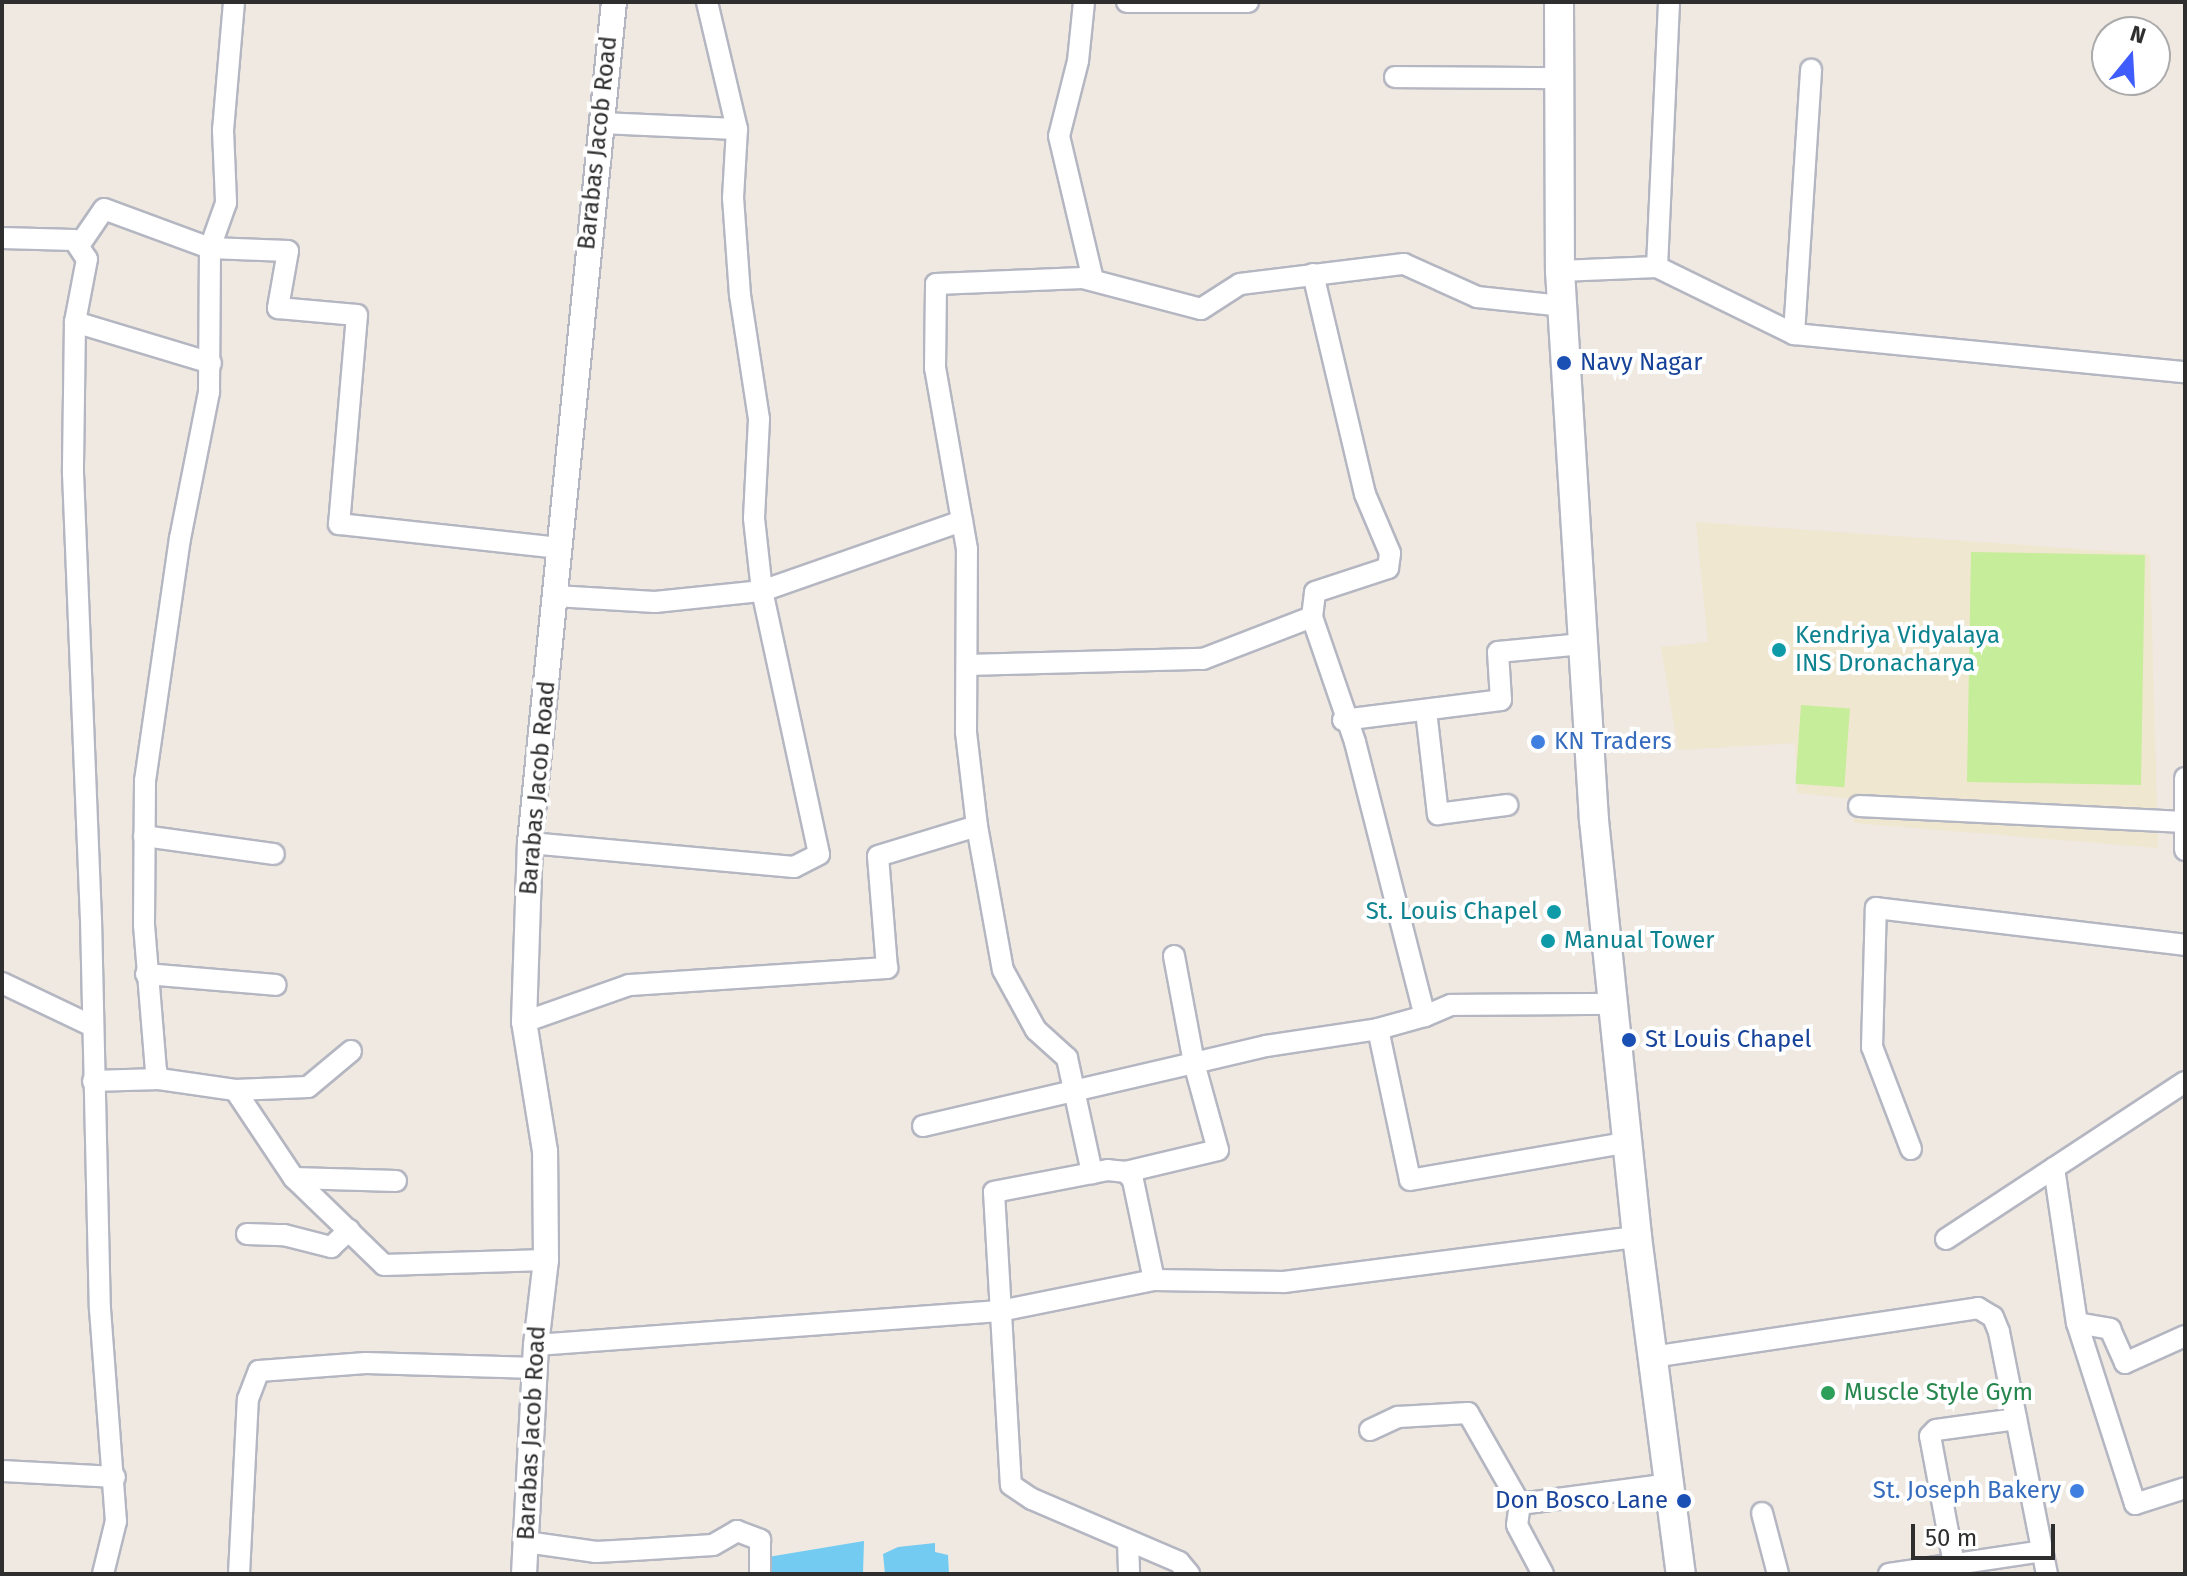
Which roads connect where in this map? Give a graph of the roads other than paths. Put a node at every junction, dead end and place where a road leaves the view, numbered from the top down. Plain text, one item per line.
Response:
1 (234, 2) edge
2 (614, 2) edge
3 (707, 2) edge
4 (1084, 2) edge
5 (1127, 2) edge
6 (1248, 2) edge
7 (1559, 2) edge
8 (1669, 2) edge
9 (1206, 3) edge
10 (1811, 70) dead end
11 (1395, 77) dead end
12 (1558, 78) junction
13 (600, 123) junction
14 (737, 129) junction
15 (2, 238) edge
16 (80, 244) junction
17 (210, 248) junction
18 (1657, 267) junction
19 (1560, 271) junction
20 (1313, 274) junction
21 (1093, 280) junction
22 (1562, 306) junction
23 (75, 322) junction
24 (1794, 334) junction
25 (211, 363) junction
26 (2185, 372) edge
27 (962, 521) junction
28 (559, 548) junction
29 (762, 591) junction
30 (555, 596) junction
31 (1312, 617) junction
32 (1583, 644) junction
33 (967, 665) junction
34 (1426, 711) junction
35 (1343, 720) junction
36 (2185, 778) edge
37 (1507, 805) dead end
38 (1859, 806) dead end
39 (2184, 822) edge
40 (977, 826) junction
41 (144, 836) junction
42 (530, 843) junction
43 (2185, 850) edge
44 (274, 854) dead end
45 (2185, 945) edge
46 (1174, 956) dead end
47 (146, 974) junction
48 (2, 983) edge
49 (276, 985) dead end
50 (1614, 1004) junction
51 (1425, 1016) junction
52 (524, 1022) junction
53 (92, 1026) junction
54 (1378, 1029) junction
55 (351, 1051) dead end
56 (1194, 1063) junction
57 (159, 1079) junction
58 (93, 1081) junction
59 (2185, 1082) edge
60 (235, 1090) junction
61 (1078, 1092) junction
62 (923, 1126) dead end
63 (1629, 1142) junction
64 (1911, 1149) dead end
65 (2054, 1168) junction
66 (1126, 1172) junction
67 (1092, 1173) junction
68 (294, 1178) junction
69 (396, 1181) dead end
70 (349, 1230) junction
71 (247, 1234) dead end
72 (1637, 1237) junction
73 (1946, 1239) dead end
74 (546, 1260) junction
75 (1154, 1280) junction
76 (1000, 1311) junction
77 (2077, 1323) junction
78 (2185, 1336) edge
79 (536, 1356) junction
80 (1652, 1357) junction
81 (2016, 1419) junction
82 (1370, 1430) dead end
83 (2, 1471) edge
84 (115, 1477) junction
85 (1669, 1484) junction
86 (2185, 1488) edge
87 (1520, 1504) junction
88 (1762, 1513) dead end
89 (526, 1542) junction
90 (1128, 1542) junction
91 (2042, 1551) junction
92 (1954, 1564) junction
93 (103, 1574) edge
94 (239, 1574) edge
95 (524, 1574) edge
96 (760, 1574) edge
97 (1129, 1574) edge
98 (1189, 1574) edge
99 (1543, 1574) edge
100 (1681, 1574) edge
101 (1778, 1574) edge
102 (1889, 1574) edge
103 (2047, 1574) edge

1 - 17 street
2 - 13 street, Barabas Jacob Road
3 - 14 street
4 - 21 street
5 - 9 street
6 - 9 street
7 - 12 main road
8 - 18 street
10 - 24 street
11 - 12 street
12 - 19 main road
13 - 14 street
13 - 28 street, Barabas Jacob Road
14 - 29 street
15 - 16 street
16 - 17 street
16 - 23 street
17 - 25 street
17 - 28 street
18 - 19 street
18 - 24 street
19 - 22 main road
20 - 21 street
20 - 22 street
20 - 31 street
21 - 27 street
22 - 32 main road
23 - 25 street
23 - 53 street
24 - 26 street
25 - 41 street
27 - 29 street
27 - 33 street
28 - 30 street, Barabas Jacob Road
29 - 30 street
29 - 42 street
30 - 42 street, Barabas Jacob Road
31 - 33 street
31 - 35 street
32 - 34 street
32 - 50 main road
33 - 40 street
34 - 35 street
34 - 37 street
35 - 51 street
36 - 39 street
38 - 39 street
39 - 43 street
40 - 52 street
40 - 61 street
41 - 44 street
41 - 47 street
42 - 52 street, Barabas Jacob Road
45 - 64 street
46 - 56 street
47 - 49 street
47 - 57 street
48 - 53 street
50 - 51 street
50 - 63 main road
51 - 54 street
52 - 74 street, Barabas Jacob Road
53 - 58 street
54 - 56 street
54 - 63 street
55 - 60 street
56 - 61 street
56 - 66 street
57 - 58 street
57 - 60 street
58 - 84 street
59 - 65 street
60 - 68 street
61 - 62 street
61 - 67 street
63 - 72 main road
65 - 73 street
65 - 77 street
66 - 67 street
66 - 75 street
67 - 76 street
68 - 69 street
68 - 70 street
70 - 71 street
70 - 74 street
72 - 75 street
72 - 80 main road
74 - 79 street, Barabas Jacob Road
75 - 76 street
76 - 79 street
76 - 90 street
77 - 78 street
77 - 86 street
79 - 89 street, Barabas Jacob Road
79 - 94 street
80 - 81 street
80 - 85 main road
81 - 91 street
81 - 92 street
82 - 87 street
83 - 84 street
84 - 93 street
85 - 87 street
85 - 100 main road
87 - 99 street
88 - 101 street
89 - 95 street, Barabas Jacob Road
89 - 96 street
90 - 97 street
90 - 98 street
91 - 92 street
91 - 103 street
92 - 102 street

